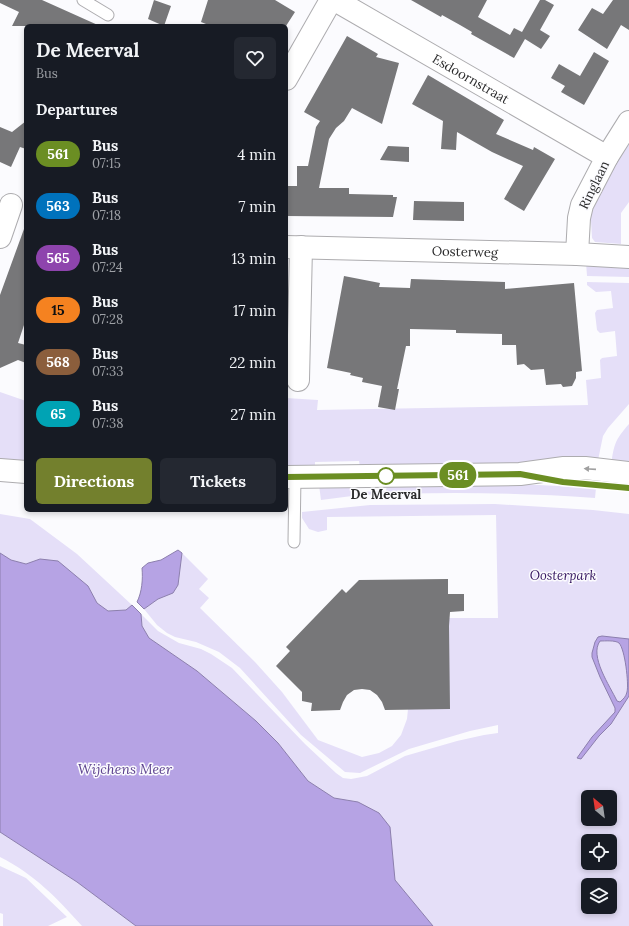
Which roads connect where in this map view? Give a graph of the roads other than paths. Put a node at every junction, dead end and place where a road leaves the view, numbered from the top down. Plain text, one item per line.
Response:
1 (83, 0) edge
2 (331, 0) edge
3 (335, 0) edge
4 (108, 15) dead end
5 (288, 75) edge
6 (629, 122) edge
7 (607, 157) junction
8 (12, 205) edge
9 (0, 237) edge
10 (294, 247) edge
11 (577, 254) junction
12 (629, 257) edge
13 (298, 380) dead end
14 (0, 470) edge
15 (24, 472) edge
16 (629, 473) edge
17 (520, 474) junction
18 (290, 477) edge
19 (629, 488) edge
20 (294, 542) dead end

1 - 4 lane
2 - 5 street
3 - 7 street, Esdoornstraat
6 - 7 street, Ringlaan
7 - 11 street, Ringlaan
8 - 9 street
10 - 11 street, Oosterweg
10 - 13 street, Oosterweg
11 - 12 street, Oosterweg
14 - 15 street
16 -> 17 street
17 - 18 street
17 - 19 street
18 - 20 lane

